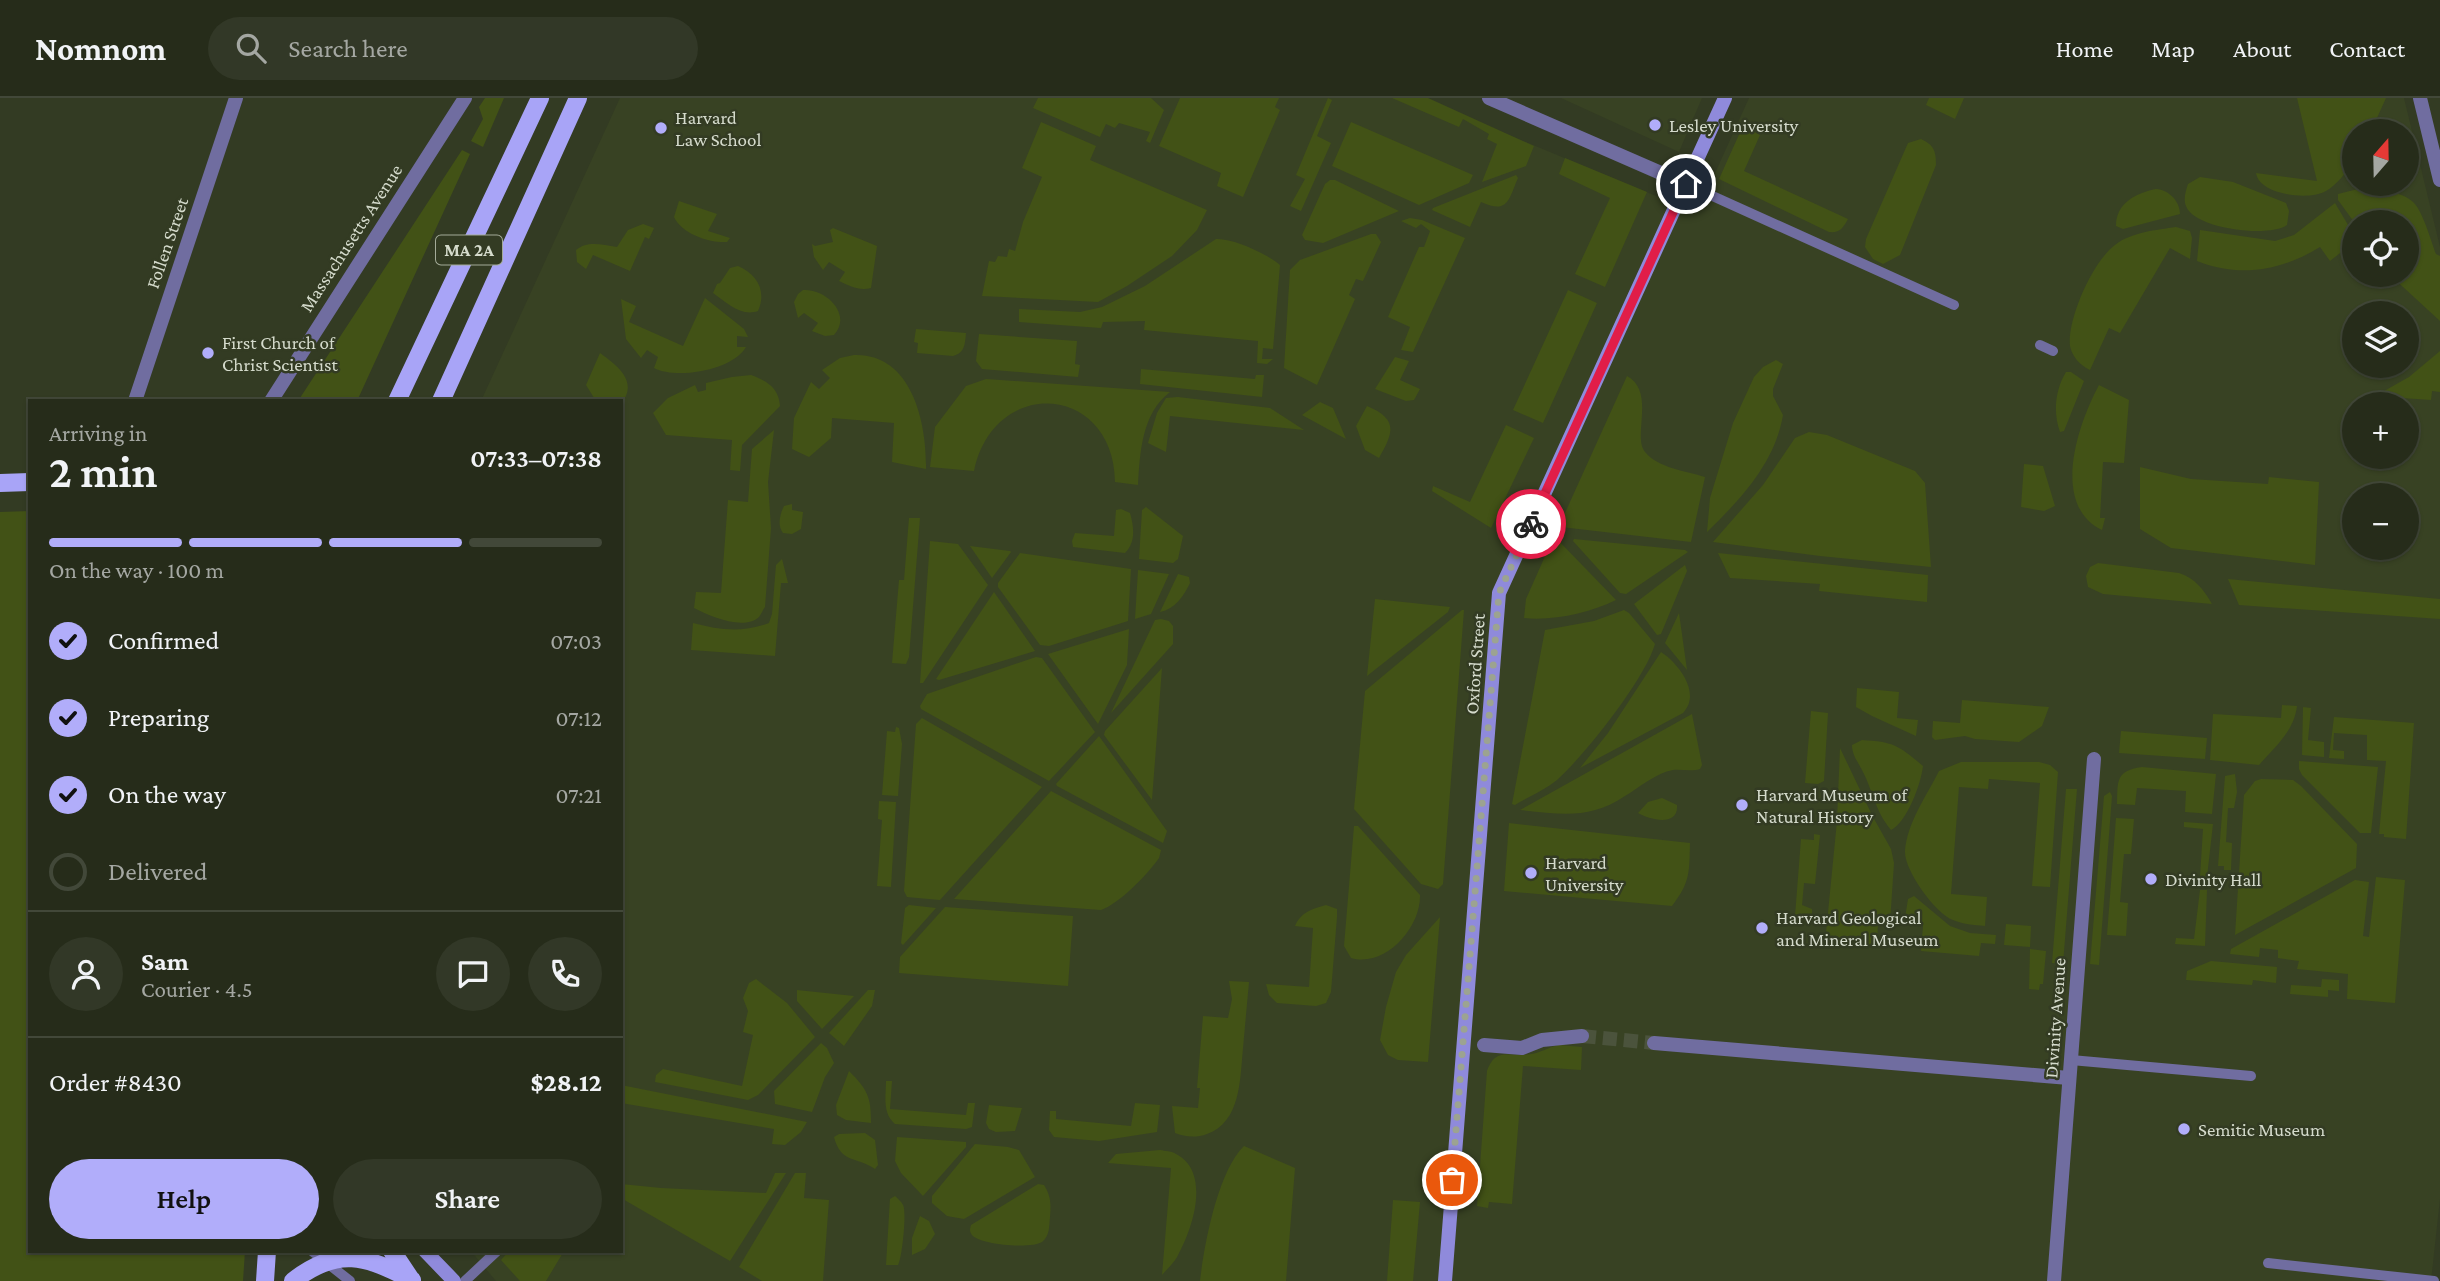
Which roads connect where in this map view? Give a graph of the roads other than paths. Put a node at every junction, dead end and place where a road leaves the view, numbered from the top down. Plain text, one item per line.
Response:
1 (236, 98) edge
2 (466, 98) edge
3 (540, 98) edge
4 (578, 98) edge
5 (1489, 98) edge
6 (1725, 98) edge
7 (2420, 98) edge
8 (2440, 180) edge
9 (1686, 184) junction
10 (1954, 305) dead end
11 (2040, 345) dead end
12 (2053, 351) dead end
13 (136, 399) edge
14 (272, 399) edge
15 (398, 399) edge
16 (442, 399) edge
17 (28, 482) edge
18 (0, 483) edge
19 (2094, 759) dead end
20 (1582, 1036) tunnel mouth
21 (1654, 1043) tunnel mouth
22 (1484, 1045) dead end
23 (2071, 1060) junction
24 (2250, 1076) dead end
25 (2069, 1078) junction
26 (278, 1253) edge
27 (393, 1253) edge
28 (427, 1253) edge
29 (442, 1253) edge
30 (495, 1253) edge
31 (319, 1255) edge
32 (2268, 1263) dead end
33 (266, 1266) edge
34 (293, 1281) edge
35 (350, 1281) edge
36 (412, 1281) edge
37 (454, 1281) edge
38 (463, 1281) edge
39 (1445, 1281) edge
40 (2054, 1281) edge
41 (2434, 1281) edge

1 - 13 street, Follen Street
2 - 14 street, Massachusetts Avenue
3 - 15 main road, MA 2A
4 - 16 main road, MA 2A
5 - 9 street
6 - 9 street, Oxford Street
7 - 8 street
9 - 10 lane
9 - 39 street, Oxford Street
11 - 12 lane
17 - 18 main road
19 - 23 street, Divinity Avenue
20 - 22 street
21 - 25 street
23 - 24 lane
23 - 25 street, Divinity Avenue
25 - 40 street, Divinity Avenue
26 - 33 street
27 - 36 main road
28 - 37 street
29 - 38 street
30 - 38 lane
31 - 34 main road
31 - 35 lane
31 - 36 main road
32 - 41 lane

